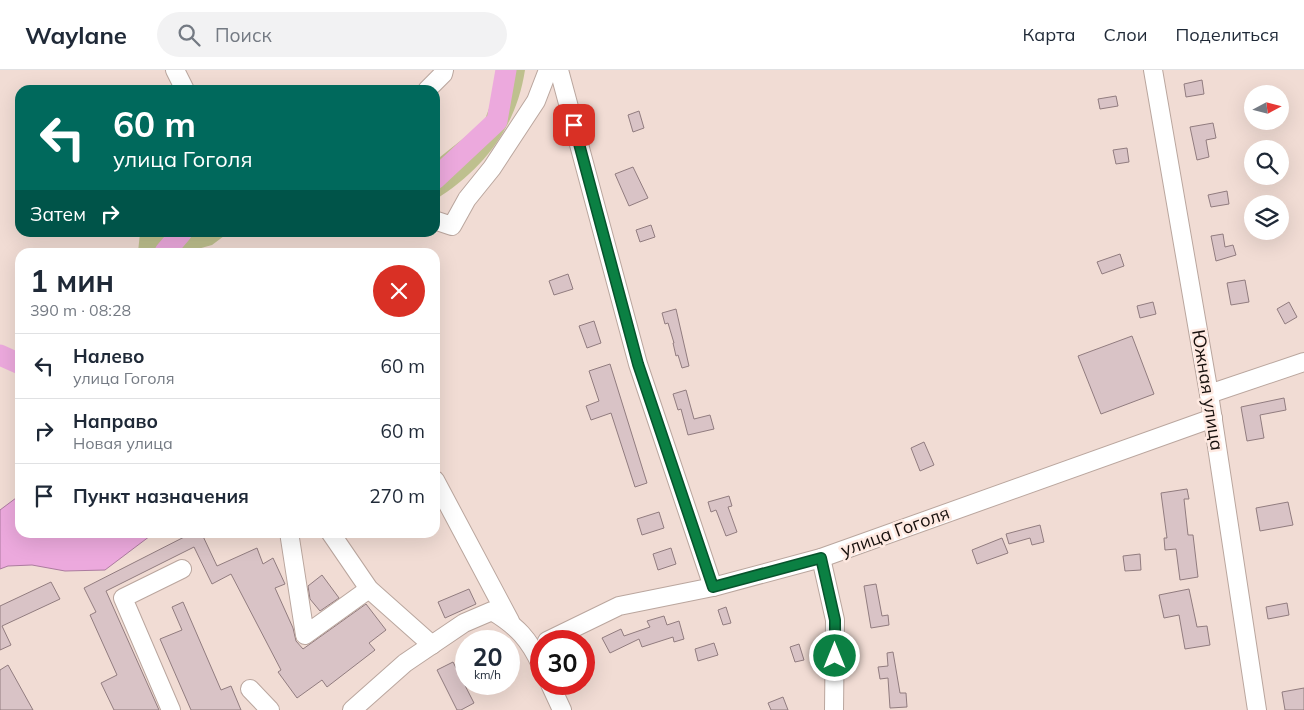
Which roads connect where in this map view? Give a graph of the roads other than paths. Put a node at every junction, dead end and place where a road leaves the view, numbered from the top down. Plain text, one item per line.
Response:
1 (175, 70) edge
2 (444, 70) edge
3 (548, 70) edge
4 (559, 70) edge
5 (1154, 70) edge
6 (182, 85) edge
7 (432, 85) edge
8 (440, 222) edge
9 (1304, 362) edge
10 (1209, 394) junction
11 (1213, 418) junction
12 (440, 489) edge
13 (290, 538) edge
14 (334, 538) edge
15 (821, 558) junction
16 (182, 569) dead end
17 (713, 587) junction
18 (369, 589) junction
19 (511, 622) junction
20 (569, 630) edge
21 (530, 636) edge
22 (432, 645) junction
23 (250, 689) dead end
24 (555, 695) edge
25 (171, 710) edge
26 (270, 710) edge
27 (352, 710) edge
28 (562, 710) edge
29 (834, 710) edge
30 (1257, 710) edge

1 - 6 street
2 - 7 street
3 - 8 street
4 - 17 street
5 - 10 street, Южная улица
9 - 10 street
10 - 11 street, Южная улица
11 - 15 street, улица Гоголя
11 - 30 street, Южная улица
12 - 19 street
13 - 18 street
14 - 18 street
15 - 17 street, улица Гоголя
15 - 29 street
16 - 25 street
17 - 20 street, улица Гоголя
18 - 22 street
19 - 21 street
19 - 22 street
22 - 27 street
23 - 26 street
24 - 28 street

